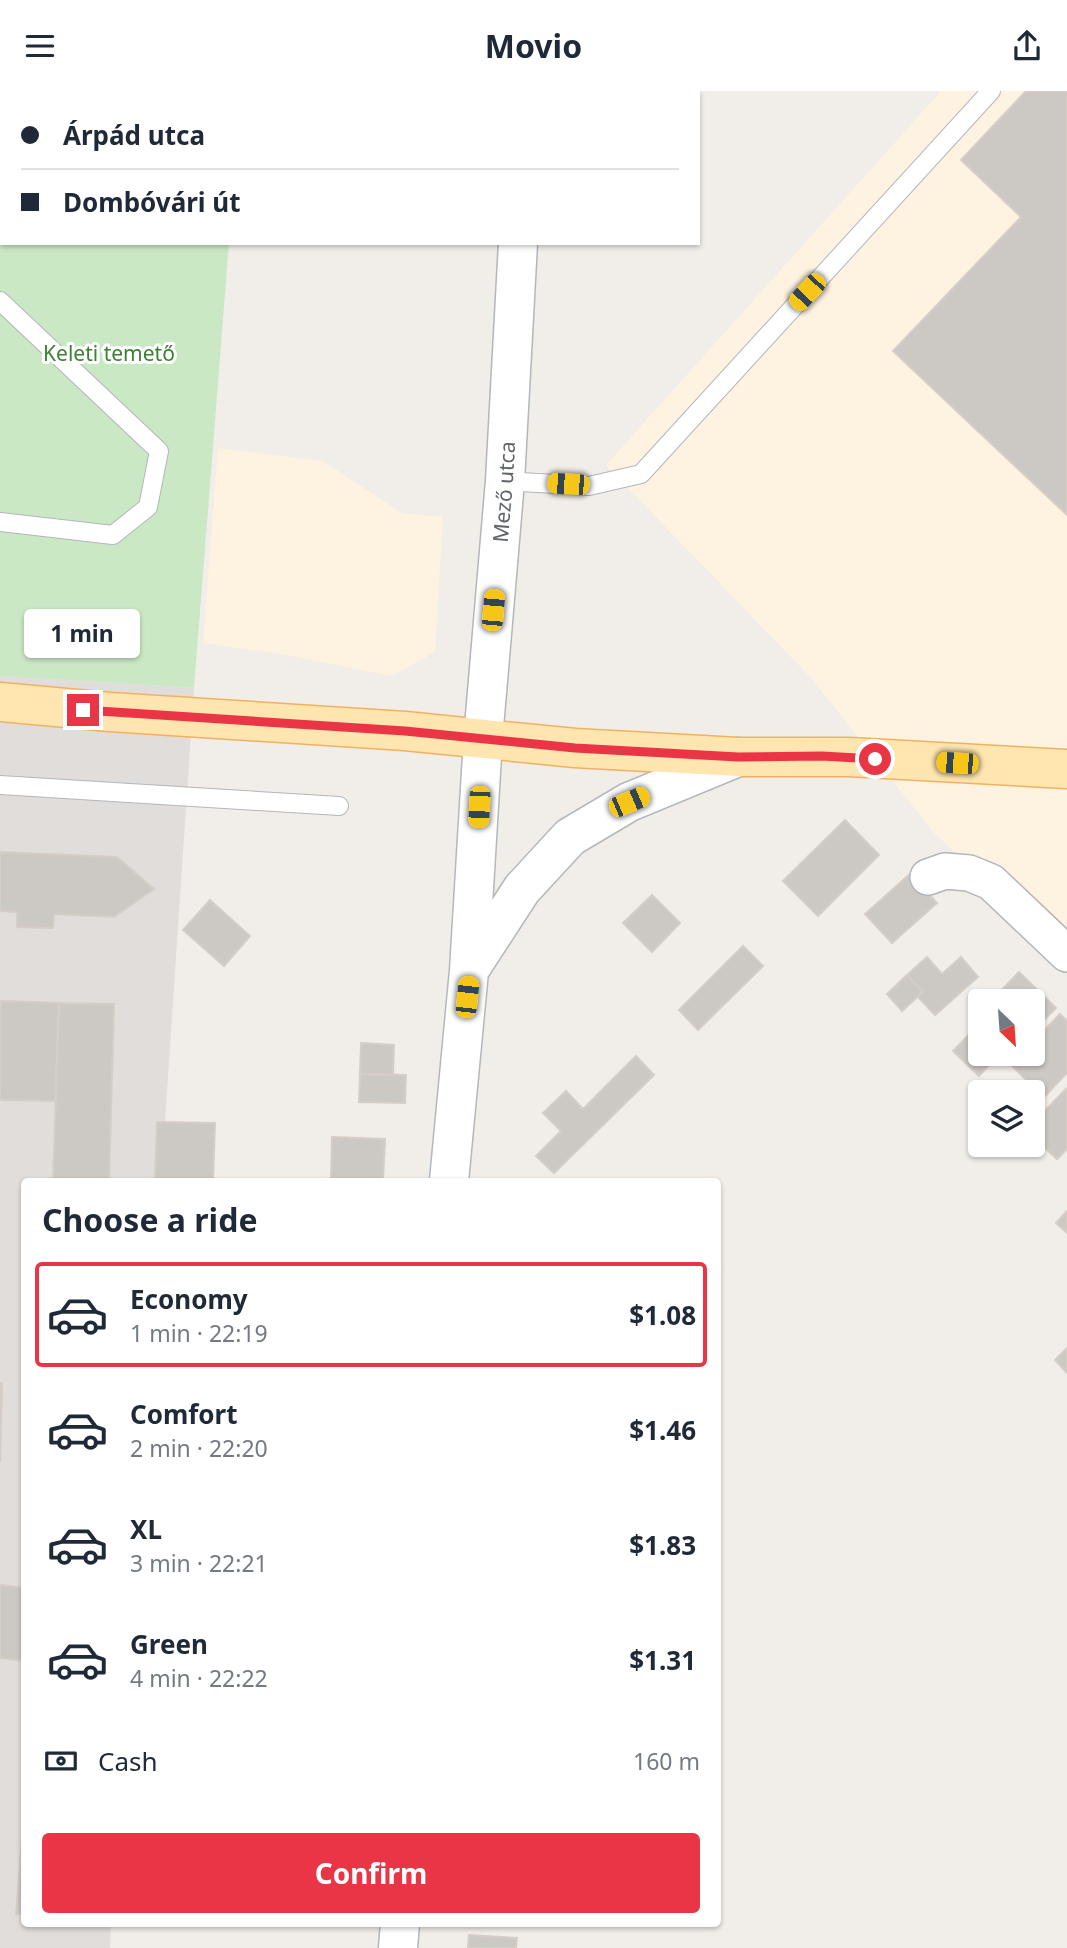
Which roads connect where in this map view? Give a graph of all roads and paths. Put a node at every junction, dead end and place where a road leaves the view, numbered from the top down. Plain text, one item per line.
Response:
1 (991, 91) edge
2 (518, 245) edge
3 (0, 301) edge
4 (505, 481) junction
5 (0, 522) edge
6 (0, 702) edge
7 (483, 739) junction
8 (738, 757) junction
9 (1067, 769) edge
10 (0, 785) edge
11 (339, 806) dead end
12 (928, 877) dead end
13 (1067, 954) edge
14 (469, 971) junction
15 (449, 1178) edge
16 (400, 1927) edge
17 (398, 1948) edge

1 - 4 lane
2 - 4 main road, Mező utca
3 - 5 lane
4 - 7 main road, Mező utca
6 - 7 main road
7 - 8 main road
7 - 14 main road, Mező utca
8 - 9 main road
8 - 14 main road
10 - 11 lane
12 - 13 street
14 - 15 main road, Mező utca
16 - 17 main road

